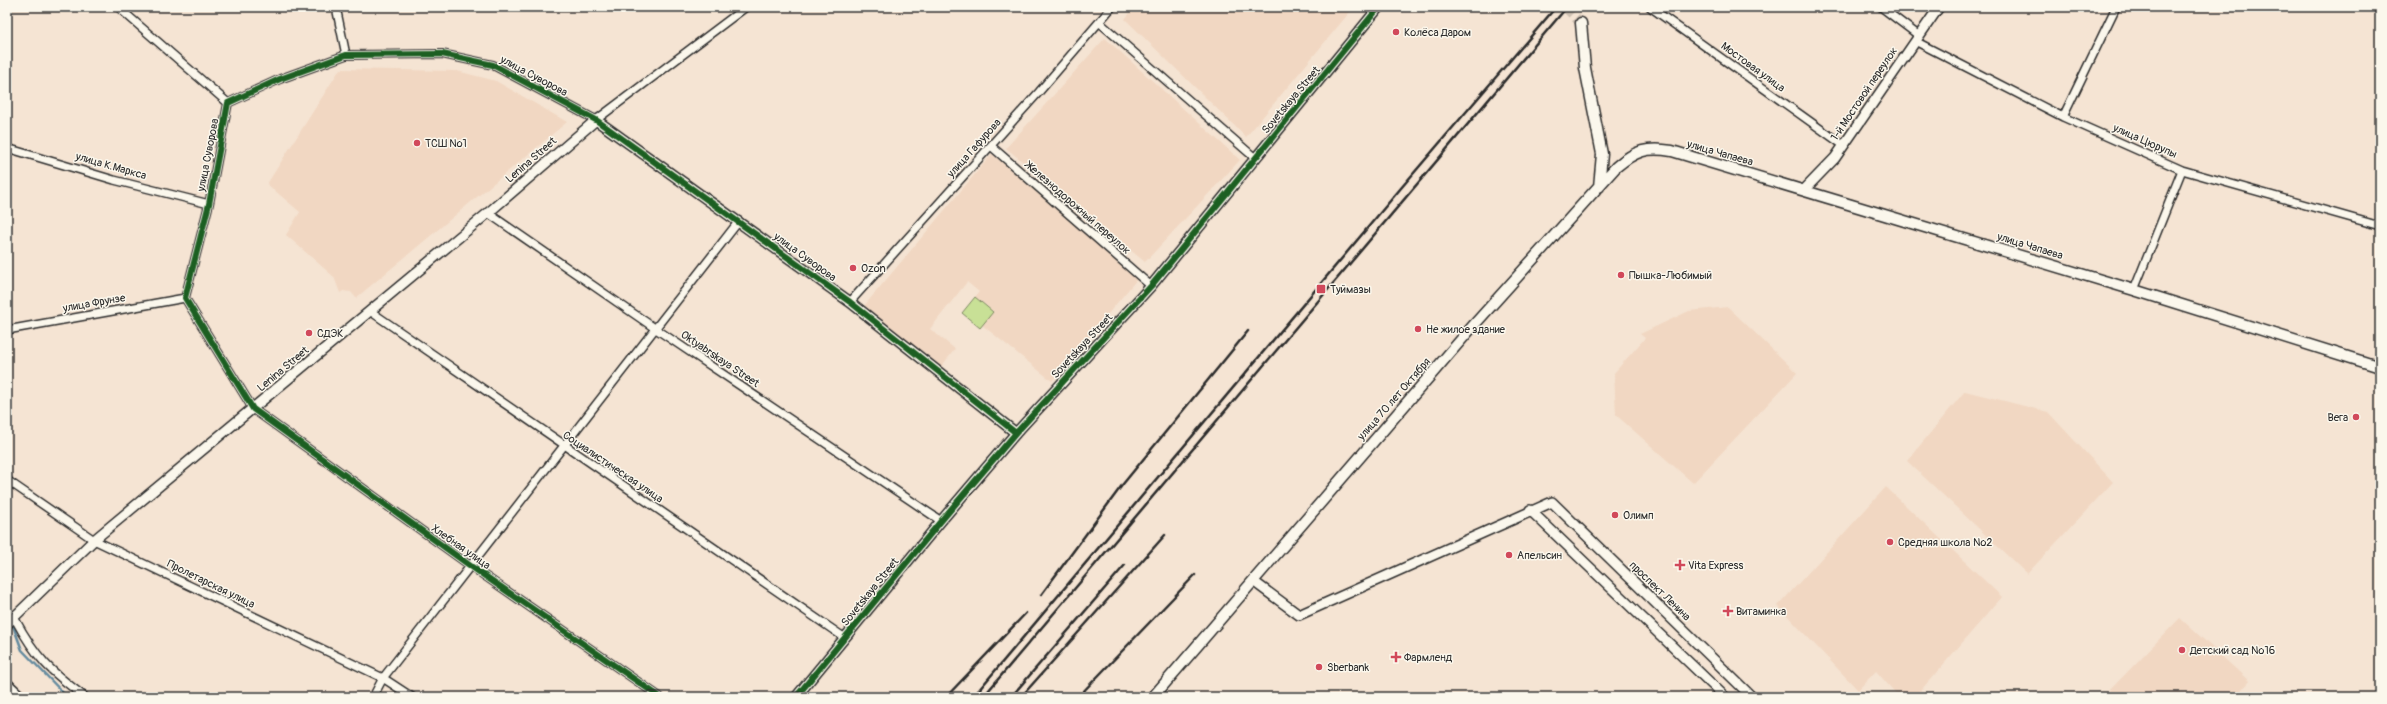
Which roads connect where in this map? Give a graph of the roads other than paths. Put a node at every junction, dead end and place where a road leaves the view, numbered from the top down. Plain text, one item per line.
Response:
1 (118, 7) edge
2 (336, 7) edge
3 (746, 7) edge
4 (1112, 7) edge
5 (1379, 7) edge
6 (1650, 7) edge
7 (1881, 7) edge
8 (1939, 7) edge
9 (2116, 7) edge
10 (1099, 22) junction
11 (1581, 23) tunnel mouth
12 (1916, 38) junction
13 (346, 55) junction
14 (228, 103) junction
15 (2063, 117) junction
16 (596, 120) junction
17 (1844, 145) junction
18 (991, 146) junction
19 (7, 148) edge
20 (1672, 151) joint
21 (1255, 158) junction
22 (2182, 170) junction
23 (1600, 187) junction
24 (1804, 190) junction
25 (209, 204) junction
26 (488, 213) junction
27 (739, 221) junction
28 (2380, 226) edge
29 (1151, 286) junction
30 (2134, 290) junction
31 (185, 298) junction
32 (850, 302) junction
33 (370, 311) junction
34 (656, 329) junction
35 (7, 330) edge
36 (2380, 367) edge
37 (253, 409) junction
38 (1016, 433) junction
39 (565, 447) junction
40 (7, 480) edge
41 (1530, 510) junction
42 (941, 521) junction
43 (94, 540) junction
44 (472, 567) junction
45 (1253, 581) junction
46 (11, 621) edge
47 (845, 638) junction
48 (383, 678) junction
49 (7, 682) edge
50 (23, 697) edge
51 (85, 697) edge
52 (373, 697) edge
53 (412, 697) edge
54 (660, 697) edge
55 (796, 697) edge
56 (1153, 697) edge
57 (1725, 697) edge
58 (1752, 697) edge

1 - 14 street
2 - 13 street
3 - 16 street
4 - 10 street, улица Гафурова
5 - 21 street, Sovetskaya Street
6 - 17 street, Мостовая улица
7 - 12 street, улица Цюрупы
8 - 12 street, 1-й Мостовой переулок
9 - 15 street
10 - 18 street, улица Гафурова
10 - 21 street
11 - 23 main road
12 - 15 street, улица Цюрупы
12 - 17 street, 1-й Мостовой переулок
13 - 14 street, улица Суворова
13 - 16 street, улица Суворова
14 - 25 street, улица Суворова
15 - 22 street, улица Цюрупы
16 - 26 street, Lenina Street
16 - 27 street, улица Суворова
17 - 24 street, 1-й Мостовой переулок
18 - 29 street, Железнодорожный переулок
18 - 32 street, улица Гафурова
19 - 25 street, улица К.Маркса
20 - 23 main road, улица 70 лет Октября
20 - 24 main road, улица Чапаева
21 - 29 street, Sovetskaya Street
22 - 28 street, улица Цюрупы
22 - 30 street
23 - 45 main road, улица 70 лет Октября
24 - 30 main road, улица Чапаева
25 - 31 street, улица Суворова
26 - 33 street, Lenina Street
26 - 34 street, Oktyabrskaya Street
27 - 32 street, улица Суворова
27 - 34 street
29 - 38 street, Sovetskaya Street
30 - 36 main road, улица Чапаева
31 - 35 street, улица Фрунзе
31 - 37 street
32 - 38 street, улица Суворова
33 - 37 street, Lenina Street
33 - 39 street, Социалистическая улица
34 - 39 street
34 - 42 street, Oktyabrskaya Street
37 - 43 street, Lenina Street
37 - 44 street, Хлебная улица
38 - 42 street, Sovetskaya Street
39 - 44 street
39 - 47 street, Социалистическая улица
40 - 43 street, Пролетарская улица
41 - 45 street
41 - 57 street
41 - 58 street, проспект Ленина
42 - 47 street, Sovetskaya Street
43 - 46 street, Lenina Street
43 - 48 street, Пролетарская улица
44 - 48 street
44 - 54 street, Хлебная улица
45 - 56 main road, улица 70 лет Октября
46 - 51 street
47 - 55 street, Sovetskaya Street
48 - 52 street
48 - 53 street, Пролетарская улица
49 - 50 street

